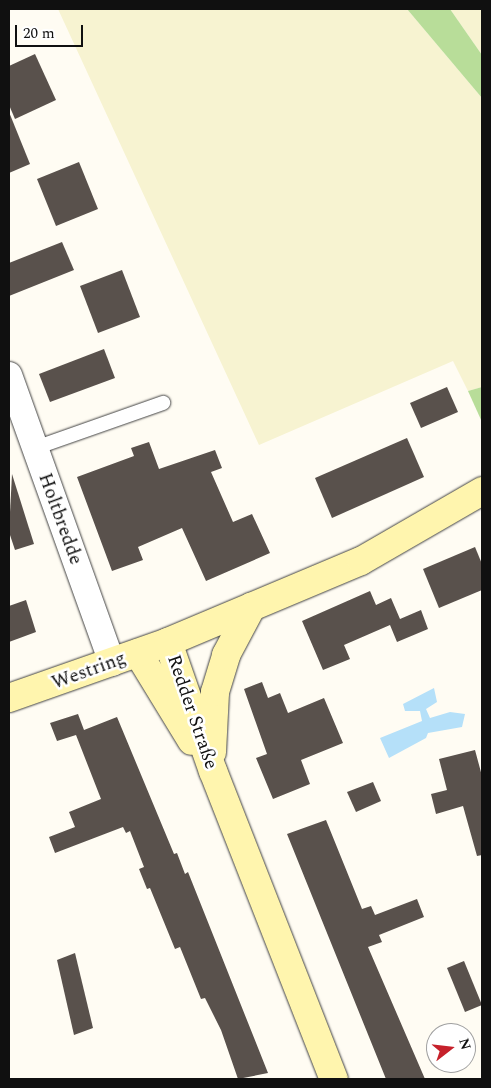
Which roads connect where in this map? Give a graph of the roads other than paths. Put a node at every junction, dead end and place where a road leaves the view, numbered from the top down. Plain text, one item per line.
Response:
1 (9, 375) edge
2 (163, 403) dead end
3 (35, 448) junction
4 (482, 491) edge
5 (252, 606) junction
6 (168, 642) junction
7 (138, 653) junction
8 (112, 663) junction
9 (9, 698) edge
10 (213, 771) junction
11 (334, 1079) edge

1 - 3 street, Holtbredde
2 - 3 lane
3 - 8 street, Holtbredde
4 - 5 street, Redder Straße
5 - 6 street, Redder Straße
5 - 10 street
6 - 7 street, Westring
6 - 10 street, Redder Straße
7 - 8 street, Westring
7 - 10 street
8 - 9 street, Westring
10 - 11 street, Redder Straße

